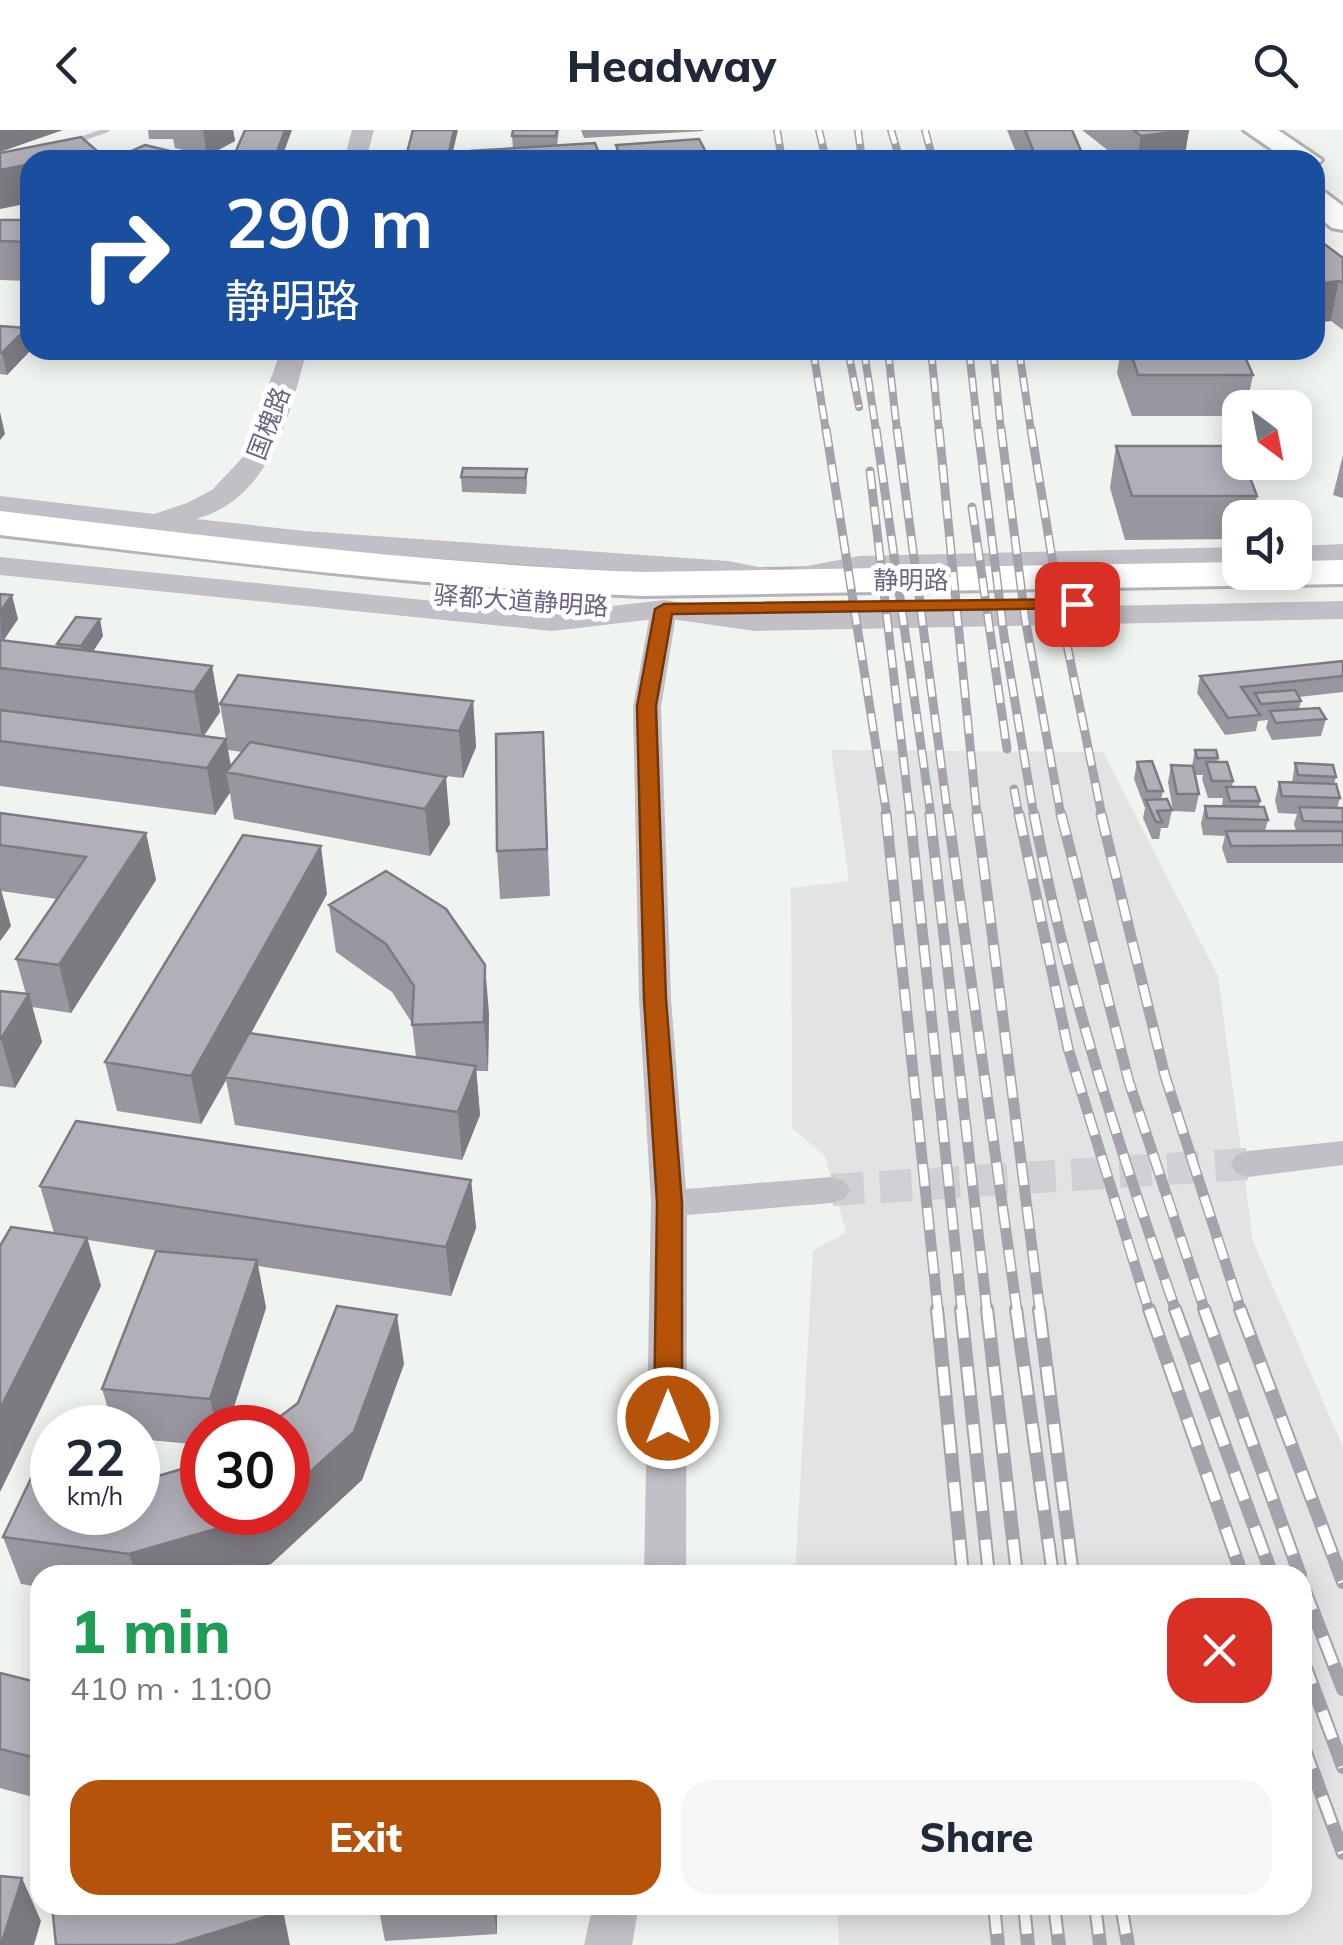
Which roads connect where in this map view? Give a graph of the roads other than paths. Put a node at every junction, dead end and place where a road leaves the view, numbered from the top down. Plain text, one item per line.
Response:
1 (1325, 200) edge
2 (1343, 221) edge
3 (291, 360) edge
4 (260, 458) junction
5 (0, 505) edge
6 (128, 520) junction
7 (0, 523) edge
8 (305, 540) junction
9 (0, 549) edge
10 (1343, 552) edge
11 (1312, 554) edge
12 (1222, 556) edge
13 (0, 566) edge
14 (1343, 572) edge
15 (780, 580) junction
16 (1343, 596) edge
17 (664, 609) junction
18 (1343, 610) edge
19 (1343, 1153) edge
20 (1248, 1164) tunnel mouth
21 (832, 1190) tunnel mouth
22 (670, 1203) junction
23 (665, 1565) edge
24 (614, 1915) edge
25 (608, 1945) edge

1 - 2 main road
3 - 4 street, 国槐路
4 - 6 street, 国槐路
4 - 8 street
5 - 6 street
6 - 8 street
7 - 15 main road, 驿都大道静明路
8 - 15 street
9 - 17 main road, 驿都大道静明路
10 - 11 street
12 - 15 street, 驿都大道静明路
13 - 17 street
14 - 15 main road, 静明路
16 - 17 main road, 静明路
17 - 18 street, 驿都大道静明路
17 - 22 street
19 - 20 street
21 - 22 street
22 - 23 street
24 - 25 street

